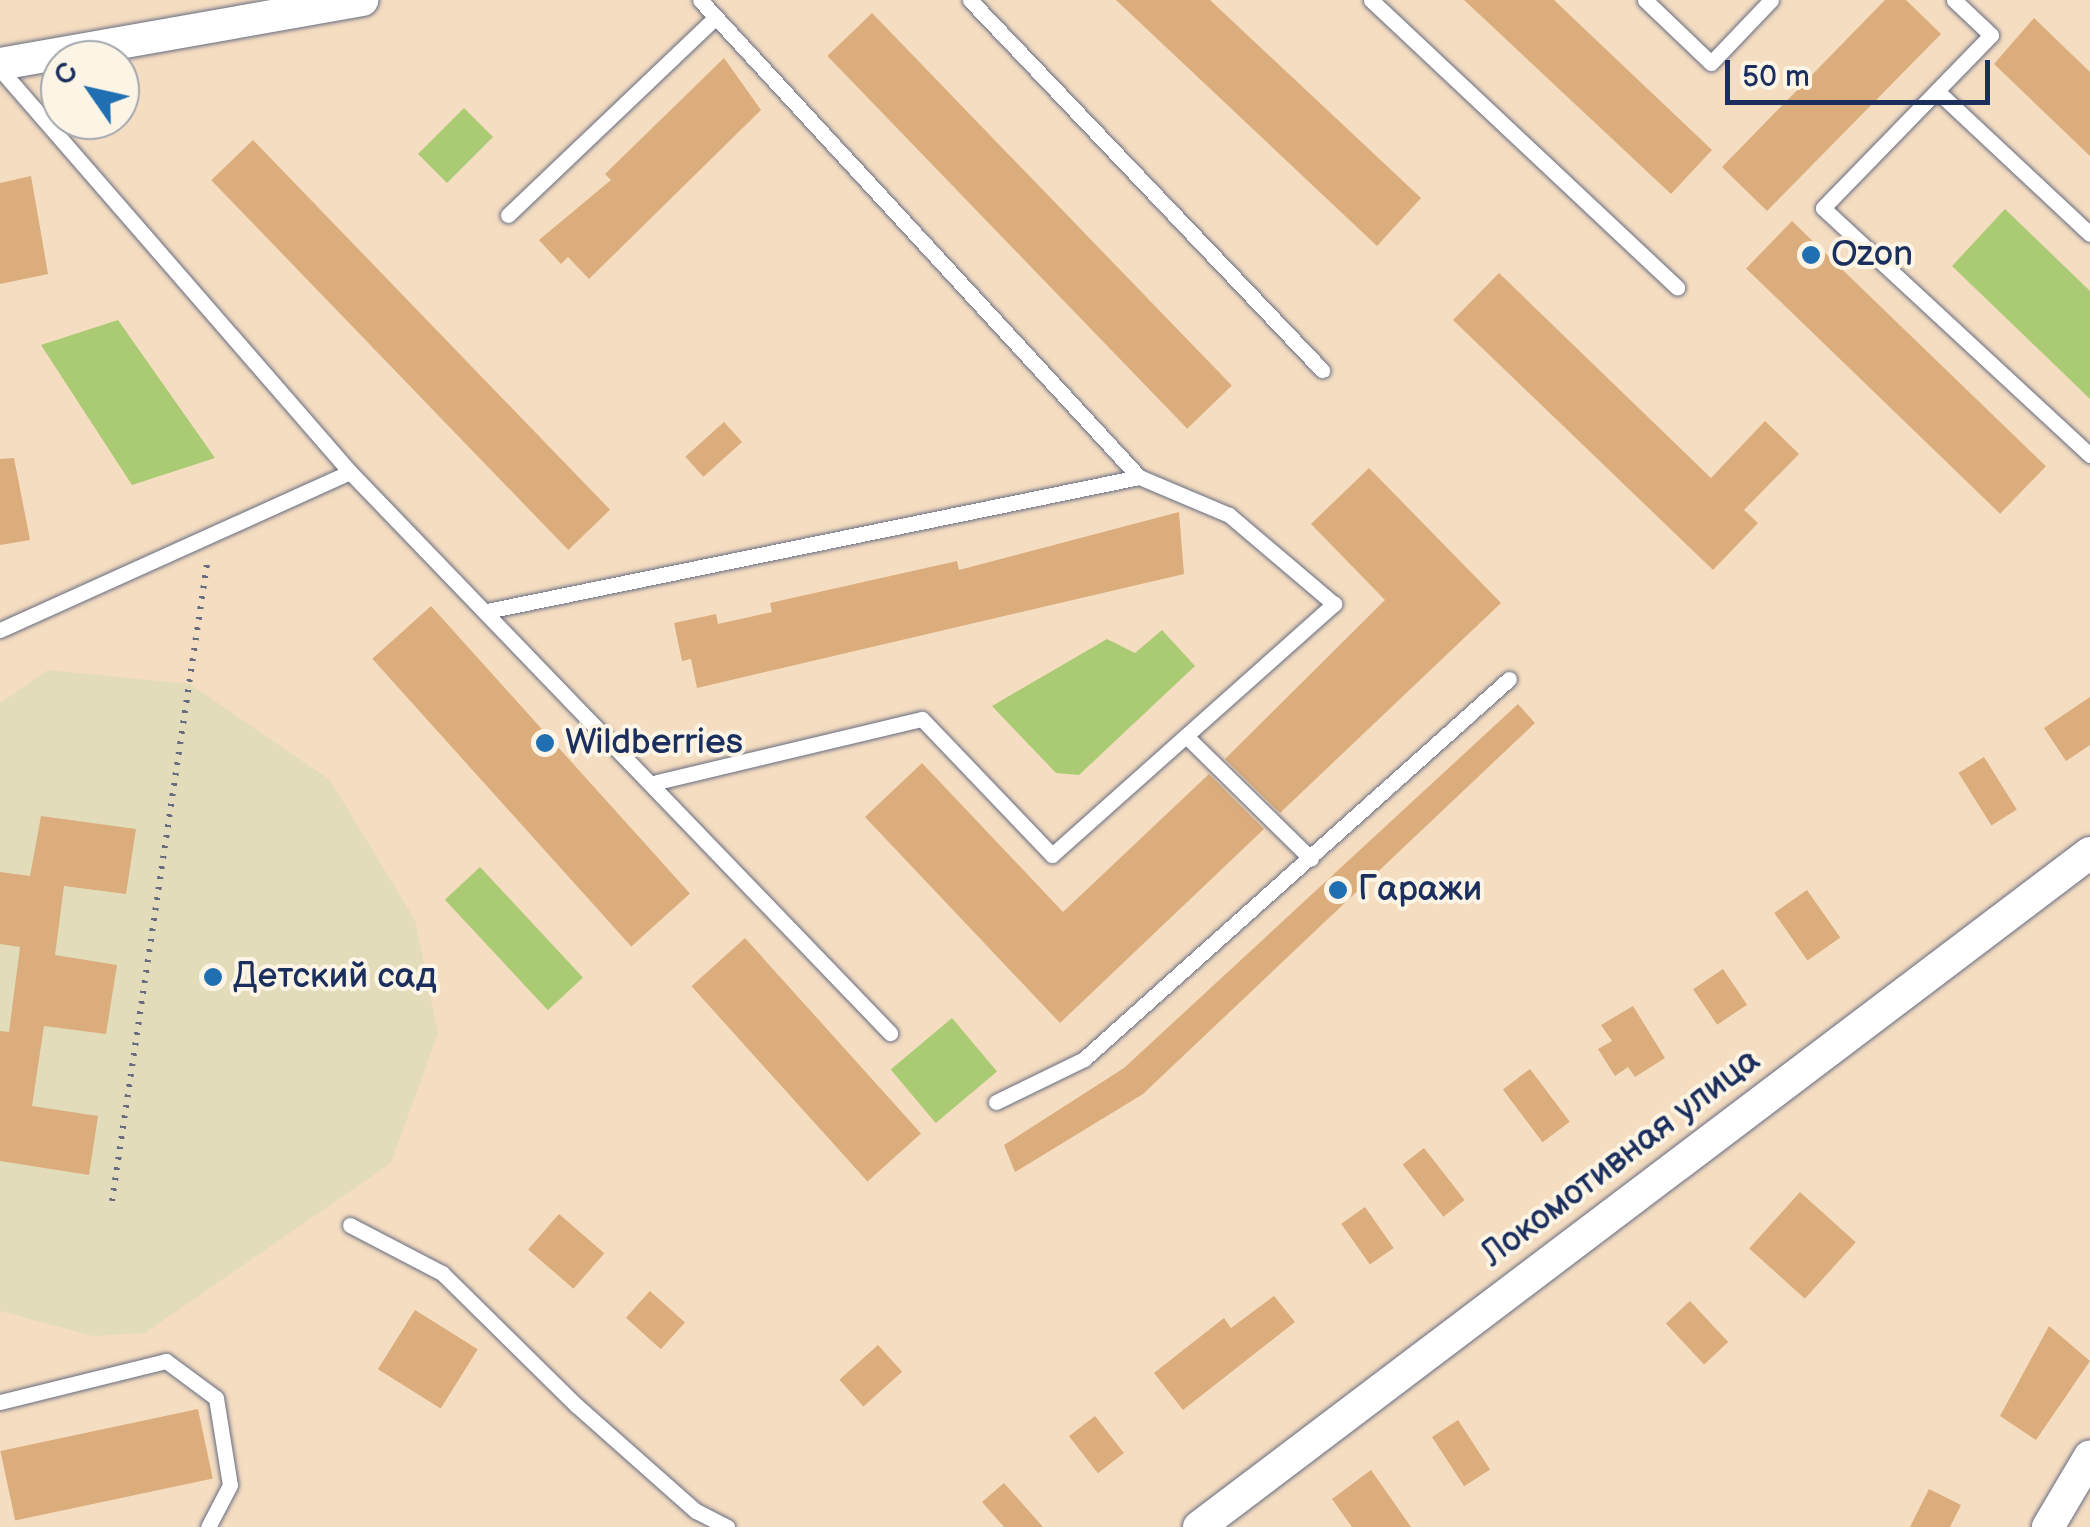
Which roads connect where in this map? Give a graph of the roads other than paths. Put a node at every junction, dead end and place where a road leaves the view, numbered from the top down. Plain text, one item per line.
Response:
1 (362, 0) edge
2 (700, 0) edge
3 (970, 0) edge
4 (1372, 0) edge
5 (1645, 0) edge
6 (1770, 0) edge
7 (1954, 0) edge
8 (716, 17) junction
9 (0, 67) edge
10 (1937, 91) junction
11 (508, 215) dead end
12 (2090, 234) edge
13 (1678, 287) dead end
14 (1322, 370) dead end
15 (2090, 456) edge
16 (350, 472) junction
17 (1139, 477) junction
18 (487, 611) junction
19 (0, 630) edge
20 (1510, 679) dead end
21 (1186, 736) junction
22 (657, 782) junction
23 (2090, 853) edge
24 (1311, 859) junction
25 (890, 1033) dead end
26 (996, 1102) dead end
27 (350, 1226) dead end
28 (0, 1402) edge
29 (2090, 1456) edge
30 (208, 1527) edge
31 (727, 1527) edge
32 (1199, 1527) edge
33 (2048, 1527) edge

1 - 9 street
2 - 8 lane
3 - 14 lane
4 - 13 lane
5 - 6 lane
7 - 10 lane
8 - 11 lane
8 - 17 lane
9 - 16 lane
10 - 12 lane
10 - 15 lane
16 - 18 lane
16 - 19 lane
17 - 18 lane
17 - 21 lane
18 - 22 lane
20 - 24 lane
21 - 22 lane
21 - 24 lane
22 - 25 lane
23 - 32 street, Локомотивная улица
24 - 26 lane
27 - 31 lane
28 - 30 lane
29 - 33 street

